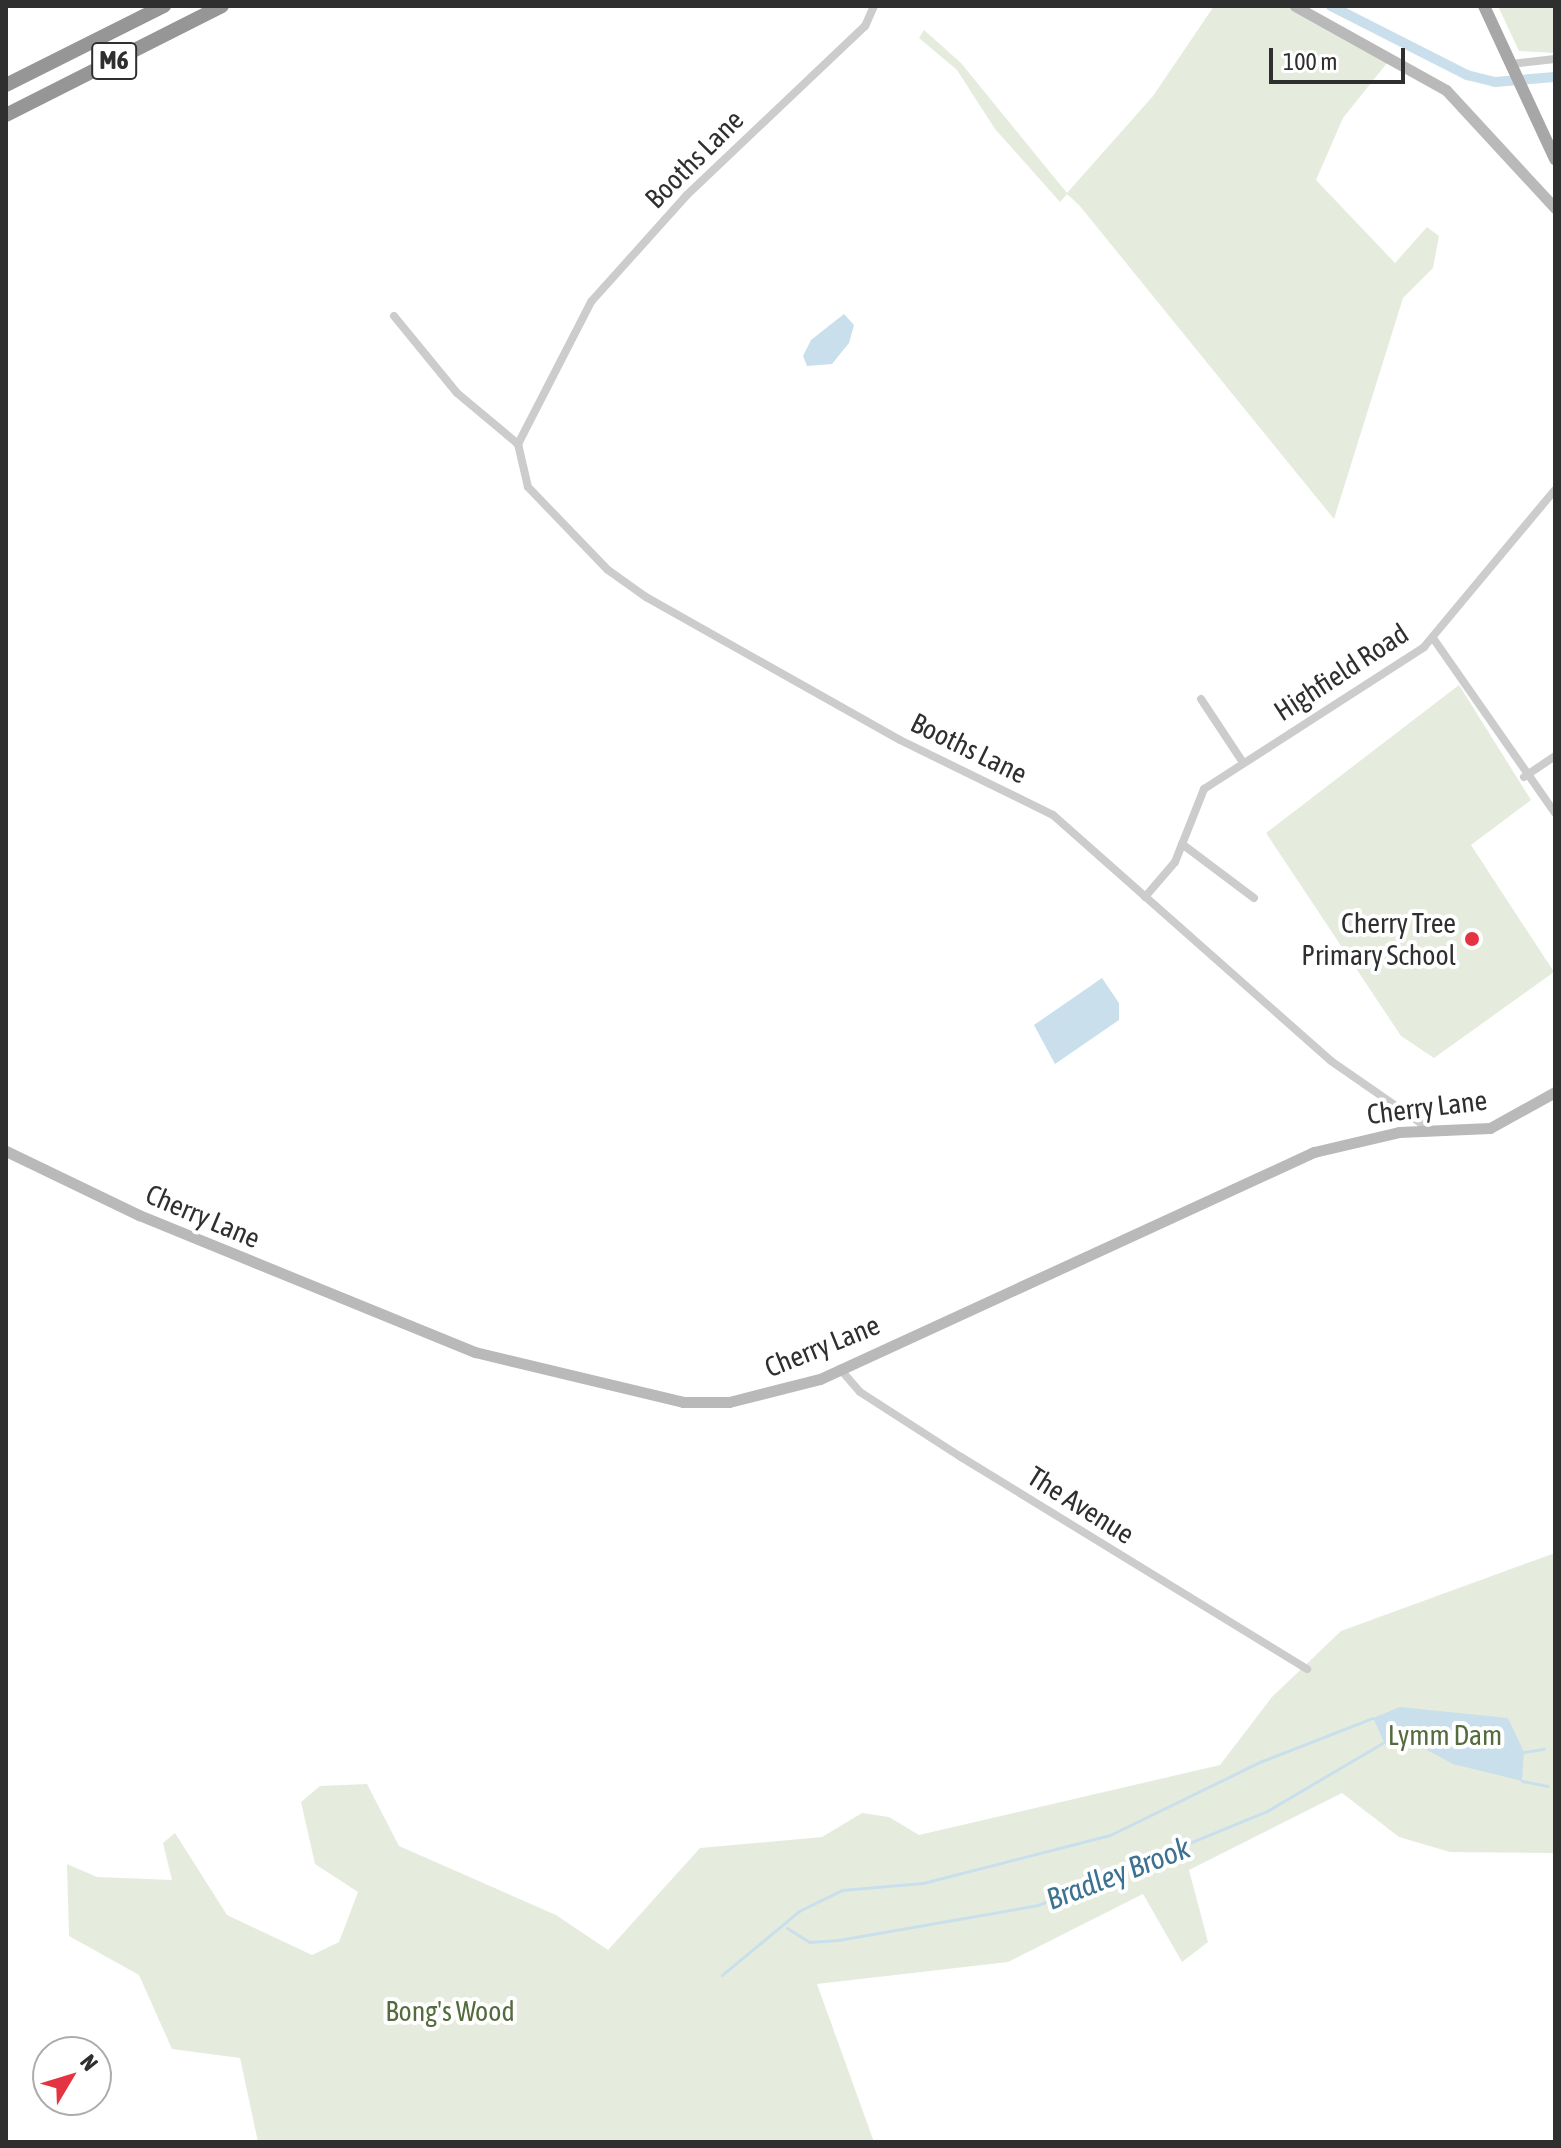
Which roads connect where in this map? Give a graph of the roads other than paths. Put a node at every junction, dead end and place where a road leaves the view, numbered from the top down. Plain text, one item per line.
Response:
1 (164, 6) edge
2 (222, 6) edge
3 (874, 6) edge
4 (1295, 6) edge
5 (1484, 6) edge
6 (1555, 59) edge
7 (1512, 67) junction
8 (6, 85) edge
9 (6, 115) edge
10 (1555, 159) edge
11 (1555, 208) edge
12 (394, 316) dead end
13 (518, 444) junction
14 (1555, 490) edge
15 (1433, 638) junction
16 (1201, 699) dead end
17 (1555, 756) edge
18 (1242, 761) junction
19 (1524, 777) junction
20 (1555, 813) edge
21 (1182, 844) junction
22 (1145, 897) junction
23 (1254, 898) dead end
24 (1555, 1092) edge
25 (1404, 1112) junction
26 (1399, 1132) junction
27 (1434, 1133) junction
28 (6, 1151) edge
29 (840, 1369) junction
30 (1307, 1669) dead end

1 - 8 highway, M6
2 - 9 highway, M6
3 - 13 street, Booths Lane
4 - 11 main road
5 - 7 main road
6 - 7 street
7 - 10 main road
12 - 13 street
13 - 22 street, Booths Lane
14 - 15 street, Highfield Road
15 - 18 street, Highfield Road
15 - 19 street
16 - 18 street
17 - 19 street
18 - 21 street, Highfield Road
19 - 20 street
21 - 22 street, Highfield Road
21 - 23 street
22 - 25 street, Booths Lane
24 - 27 main road, Cherry Lane
25 - 26 street
25 - 27 street, Booths Lane
26 - 27 main road, Cherry Lane
26 - 29 main road, Cherry Lane
28 - 29 main road, Cherry Lane
29 - 30 street, The Avenue

